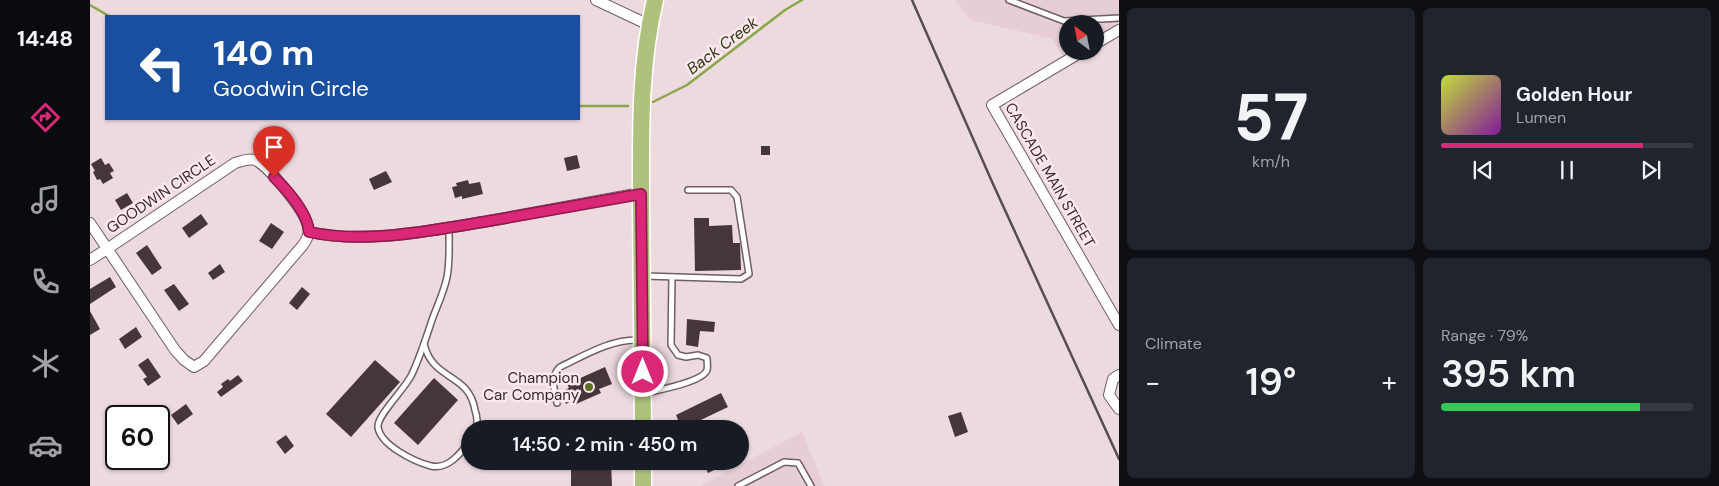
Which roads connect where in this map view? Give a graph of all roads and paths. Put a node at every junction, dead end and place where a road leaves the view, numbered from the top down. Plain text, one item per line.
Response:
1 (596, 0) edge
2 (655, 0) edge
3 (1008, 0) edge
4 (1119, 18) edge
5 (649, 24) junction
6 (1119, 30) edge
7 (1104, 39) edge
8 (1068, 60) edge
9 (688, 190) dead end
10 (641, 194) junction
11 (90, 223) edge
12 (449, 228) junction
13 (309, 232) junction
14 (107, 249) junction
15 (90, 260) edge
16 (642, 275) junction
17 (672, 277) junction
18 (1119, 325) edge
19 (642, 340) junction
20 (424, 344) junction
21 (1119, 374) edge
22 (643, 394) junction
23 (557, 403) dead end
24 (1119, 409) edge
25 (477, 420) edge
26 (643, 420) edge
27 (461, 453) edge
28 (643, 470) edge
29 (643, 486) edge
30 (738, 486) edge
31 (811, 486) edge

1 - 5 street
2 - 5 main road
3 - 4 lane
5 - 10 main road
6 - 7 street
8 - 18 street, CASCADE MAIN STREET
9 - 17 lane
10 - 12 street
10 - 16 main road
11 - 14 street
12 - 13 street
12 - 20 lane
13 - 14 street, GOODWIN CIRCLE
13 - 14 street, GOODWIN CIRCLE
14 - 15 street
16 - 17 lane
16 - 19 main road
17 - 22 lane
19 - 22 main road
19 - 23 lane
20 - 25 lane
20 - 27 lane
21 - 24 street
22 - 26 main road
28 - 29 main road
30 - 31 lane

